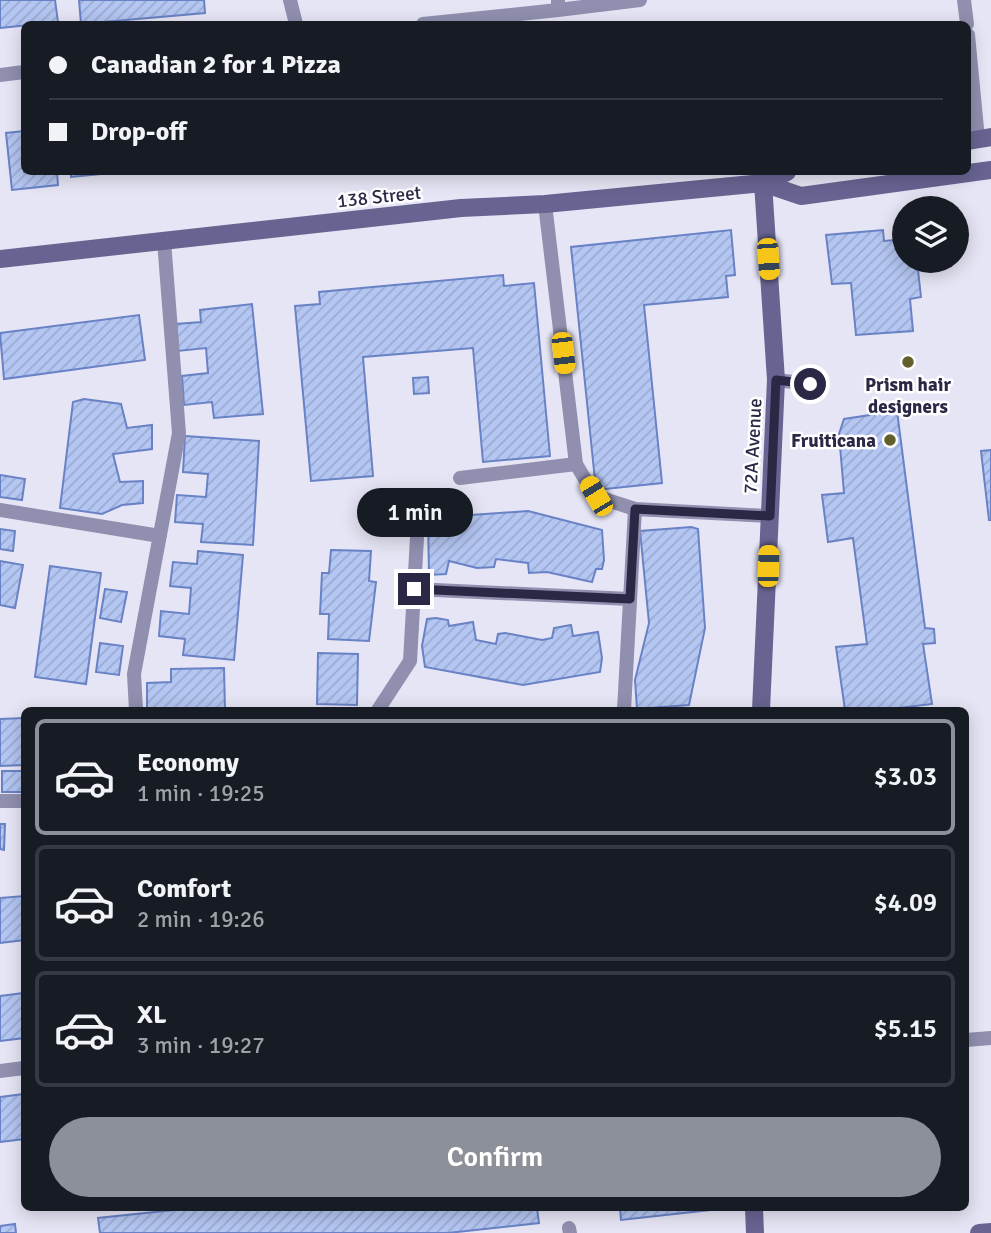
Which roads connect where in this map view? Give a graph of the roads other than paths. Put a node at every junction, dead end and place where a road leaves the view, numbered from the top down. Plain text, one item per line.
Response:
1 (290, 0) edge
2 (640, 0) edge
3 (964, 0) edge
4 (558, 5) edge
5 (295, 21) edge
6 (444, 21) edge
7 (967, 21) edge
8 (971, 63) edge
9 (21, 72) edge
10 (0, 75) edge
11 (979, 139) edge
12 (991, 170) edge
13 (971, 173) edge
14 (779, 175) edge
15 (954, 175) edge
16 (762, 183) junction
17 (545, 204) junction
18 (164, 241) junction
19 (0, 259) edge
20 (776, 380) junction
21 (810, 384) dead end
22 (576, 464) junction
23 (460, 478) dead end
24 (635, 509) junction
25 (0, 510) edge
26 (770, 516) junction
27 (418, 520) dead end
28 (160, 537) junction
29 (414, 589) junction
30 (630, 599) junction
31 (136, 707) edge
32 (380, 707) edge
33 (624, 707) edge
34 (761, 707) edge
35 (0, 801) edge
36 (21, 801) edge
37 (991, 1038) edge
38 (969, 1041) edge
39 (21, 1068) edge
40 (0, 1071) edge
41 (754, 1211) edge
42 (991, 1232) edge
43 (755, 1233) edge
44 (979, 1233) edge

1 - 5 lane
2 - 4 lane
3 - 7 lane
4 - 6 lane
8 - 11 lane
9 - 10 lane
12 - 13 main road, 138 Street
14 - 16 main road, 138 Street
15 - 16 main road, 138 Street
16 - 17 main road, 138 Street
16 - 20 main road, 72A Avenue
17 - 18 main road, 138 Street
17 - 22 lane
18 - 19 main road, 138 Street
18 - 28 lane
20 - 21 lane
20 - 26 main road, 72A Avenue
22 - 23 lane
22 - 24 lane
24 - 26 lane
24 - 30 lane
25 - 28 lane
26 - 34 main road, 72A Avenue
27 - 29 lane
28 - 31 lane
29 - 30 lane
29 - 32 lane
30 - 33 lane
35 - 36 lane
37 - 38 lane
39 - 40 lane
41 - 43 main road
42 - 44 main road

